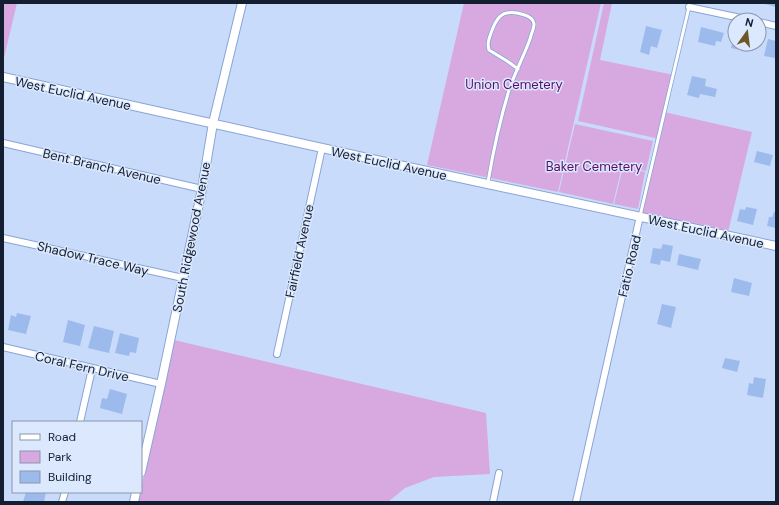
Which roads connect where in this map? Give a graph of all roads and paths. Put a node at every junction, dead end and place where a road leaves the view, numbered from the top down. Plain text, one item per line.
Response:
1 (242, 3) edge
2 (689, 7) joint
3 (727, 15) edge
4 (518, 69) junction
5 (3, 78) edge
6 (213, 123) junction
7 (3, 144) edge
8 (322, 148) junction
9 (487, 184) junction
10 (202, 188) junction
11 (640, 216) junction
12 (3, 238) edge
13 (776, 246) edge
14 (183, 278) junction
15 (3, 347) edge
16 (277, 354) dead end
17 (92, 369) junction
18 (161, 384) junction
19 (80, 421) edge
20 (142, 468) edge
21 (500, 473) dead end
22 (493, 502) edge
23 (576, 502) edge

1 - 6 street, South Ridgewood Avenue
2 - 3 street
2 - 11 lane, Fatio Road
4 - 4 lane
4 - 9 lane
5 - 6 street, West Euclid Avenue
6 - 8 street, West Euclid Avenue
6 - 10 street, South Ridgewood Avenue
7 - 10 street, Bent Branch Avenue
8 - 9 street, West Euclid Avenue
8 - 16 street, Fairfield Avenue
9 - 11 street, West Euclid Avenue
10 - 14 street, South Ridgewood Avenue
11 - 13 street, West Euclid Avenue
11 - 23 street, Fatio Road
12 - 14 street, Shadow Trace Way
14 - 18 street, South Ridgewood Avenue
15 - 17 street, Coral Fern Drive
17 - 18 street, Coral Fern Drive
17 - 19 street
18 - 20 street, South Ridgewood Avenue
21 - 22 street

